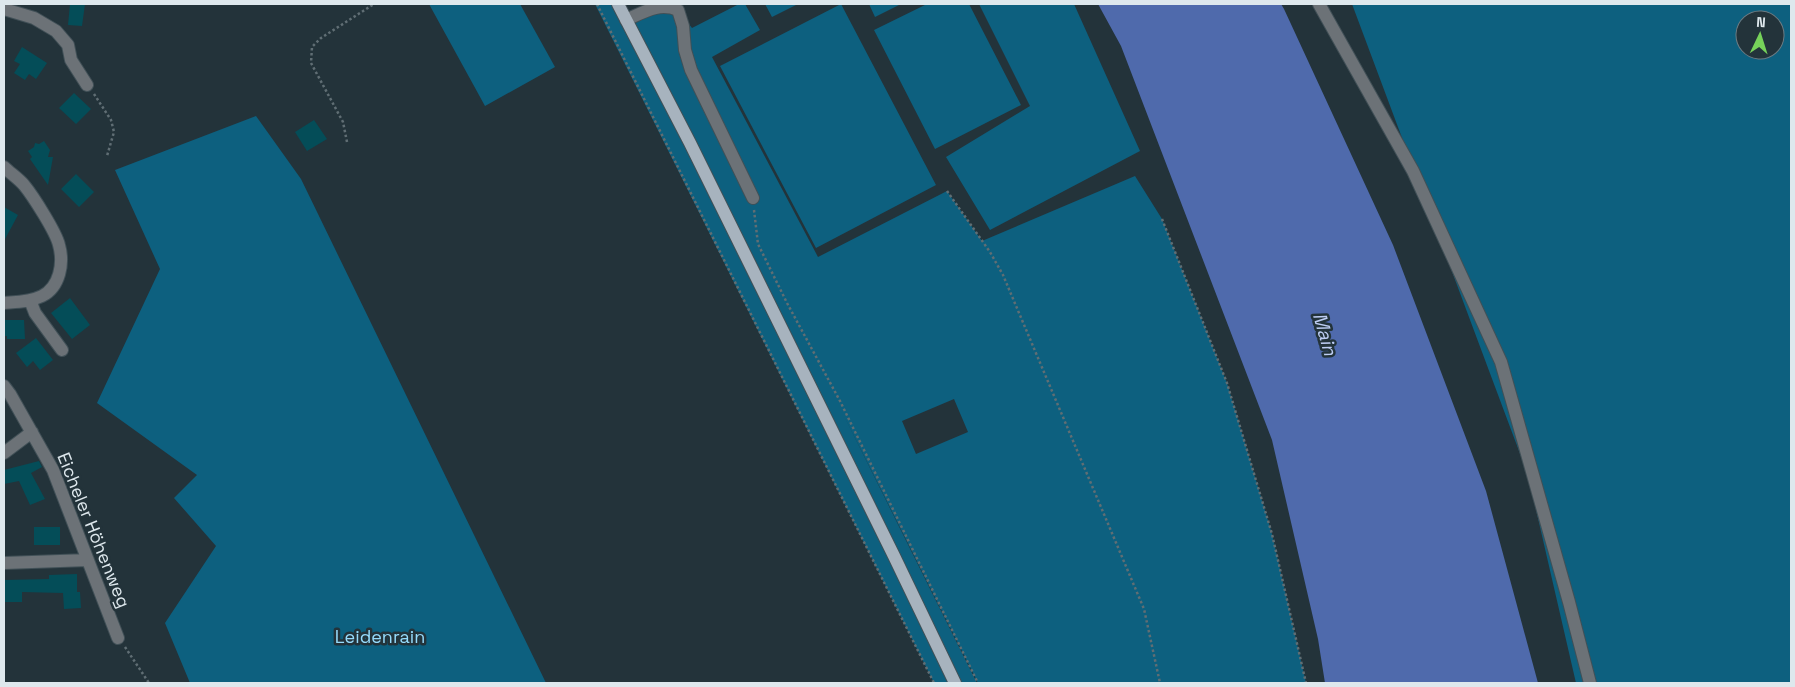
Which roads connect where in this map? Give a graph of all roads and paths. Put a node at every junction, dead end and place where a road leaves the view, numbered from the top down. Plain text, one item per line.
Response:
1 (374, 4) edge
2 (596, 4) edge
3 (618, 4) edge
4 (1319, 4) edge
5 (651, 6) edge
6 (4, 9) edge
7 (626, 20) junction
8 (88, 85) joint
9 (347, 142) dead end
10 (107, 156) dead end
11 (4, 167) edge
12 (947, 191) dead end
13 (753, 198) joint
14 (1162, 219) dead end
15 (28, 300) junction
16 (4, 303) edge
17 (62, 350) dead end
18 (4, 386) edge
19 (32, 432) junction
20 (4, 453) edge
21 (88, 560) junction
22 (4, 563) edge
23 (118, 638) joint
24 (149, 683) edge
25 (934, 683) edge
26 (955, 683) edge
27 (978, 683) edge
28 (1160, 683) edge
29 (1306, 683) edge
30 (1590, 683) edge

1 - 9 path
2 - 25 path
3 - 7 main road
4 - 30 street
5 - 7 street
5 - 13 street
6 - 8 street
7 - 26 main road
8 - 10 path
11 - 15 street
12 - 28 path
13 - 27 path
14 - 29 path
15 - 16 street
15 - 17 street
18 - 19 street, Eicheler Höhenweg
19 - 20 street
19 - 21 street, Eicheler Höhenweg
21 - 22 street
21 - 23 street, Eicheler Höhenweg
23 - 24 path

